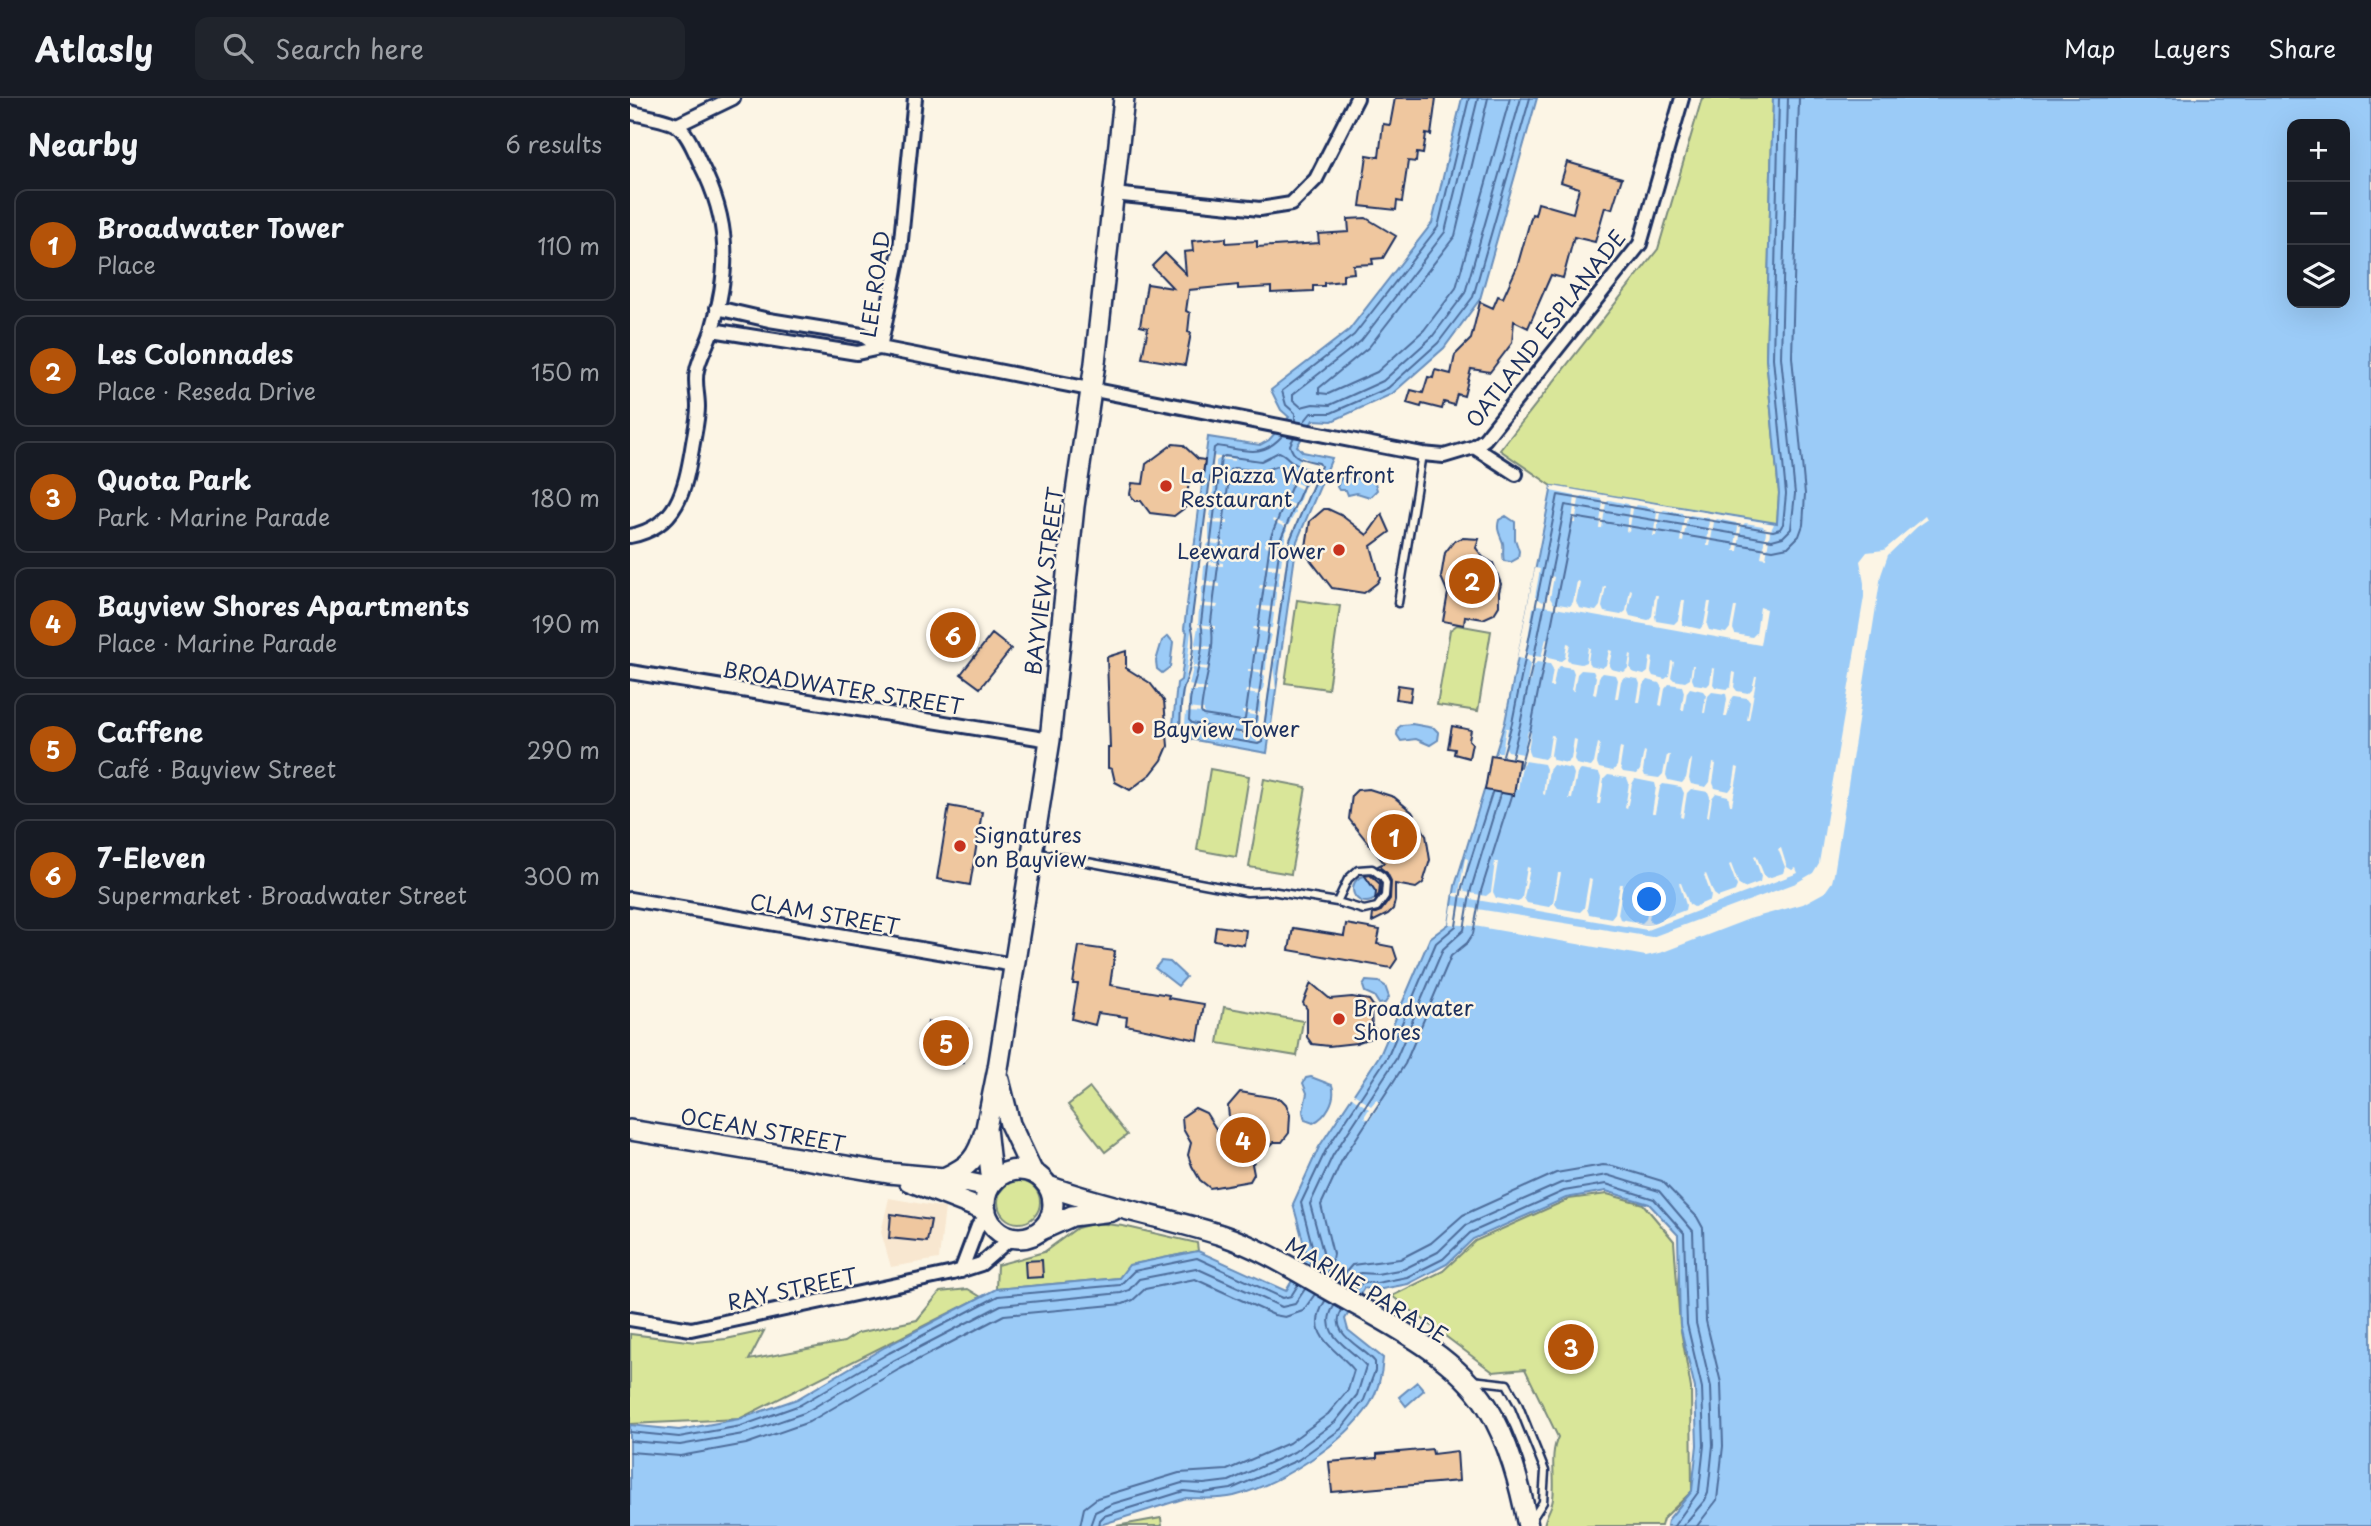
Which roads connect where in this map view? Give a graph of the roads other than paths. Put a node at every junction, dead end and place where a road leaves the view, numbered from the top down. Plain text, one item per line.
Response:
1 (733, 98) edge
2 (915, 98) edge
3 (1124, 98) edge
4 (1357, 98) edge
5 (1682, 98) edge
6 (630, 112) edge
7 (677, 125) junction
8 (1113, 194) junction
9 (717, 308) junction
10 (789, 323) junction
11 (712, 330) junction
12 (787, 342) junction
13 (880, 348) junction
14 (1091, 388) junction
15 (1474, 447) junction
16 (1422, 454) junction
17 (1516, 474) dead end
18 (630, 536) edge
19 (1398, 603) dead end
20 (630, 672) edge
21 (1050, 740) junction
22 (1032, 852) junction
23 (630, 899) edge
24 (1337, 902) junction
25 (1014, 965) junction
26 (998, 1068) junction
27 (986, 1128) junction
28 (630, 1130) edge
29 (888, 1173) junction
30 (1032, 1173) junction
31 (944, 1178) junction
32 (991, 1185) junction
33 (1048, 1186) junction
34 (1127, 1211) junction
35 (986, 1213) junction
36 (1041, 1230) junction
37 (1012, 1237) junction
38 (961, 1271) junction
39 (630, 1319) edge
40 (1464, 1379) junction
41 (1528, 1525) edge

1 - 7 street
2 - 13 street, LEE ROAD
3 - 8 main road, BAYVIEW STREET
4 - 8 street
5 - 15 street, OATLAND ESPLANADE
6 - 7 street
7 - 9 street
8 - 14 main road, BAYVIEW STREET
9 - 10 street
9 - 11 street
10 - 12 lane
10 - 13 street
11 - 12 street
11 - 18 street
12 - 13 street
13 - 14 street, LEE ROAD
14 - 16 street, OATLAND ESPLANADE
14 - 21 main road, BAYVIEW STREET
15 - 16 street, OATLAND ESPLANADE
15 - 17 street
16 - 19 lane
20 - 21 street, BROADWATER STREET
21 - 22 main road, BAYVIEW STREET
22 - 24 lane
22 - 25 main road, BAYVIEW STREET
23 - 25 street, CLAM STREET
24 - 24 lane
25 - 26 main road, BAYVIEW STREET
26 - 27 main road, BAYVIEW STREET
26 - 30 main road, BAYVIEW STREET
27 - 31 main road
27 - 32 main road, BAYVIEW STREET
28 - 29 main road, OCEAN STREET
29 - 31 main road, OCEAN STREET
29 - 35 main road, OCEAN STREET
30 - 32 main road
30 - 33 main road
31 - 32 main road, OCEAN STREET
32 - 35 main road
33 - 34 main road, MARINE PARADE
33 - 36 main road
34 - 36 main road, MARINE PARADE
34 - 40 main road, MARINE PARADE
35 - 37 main road
35 - 38 street
36 - 37 main road
37 - 38 street, RAY STREET
38 - 39 street, RAY STREET
40 - 41 main road, MARINE PARADE
40 - 41 lane

